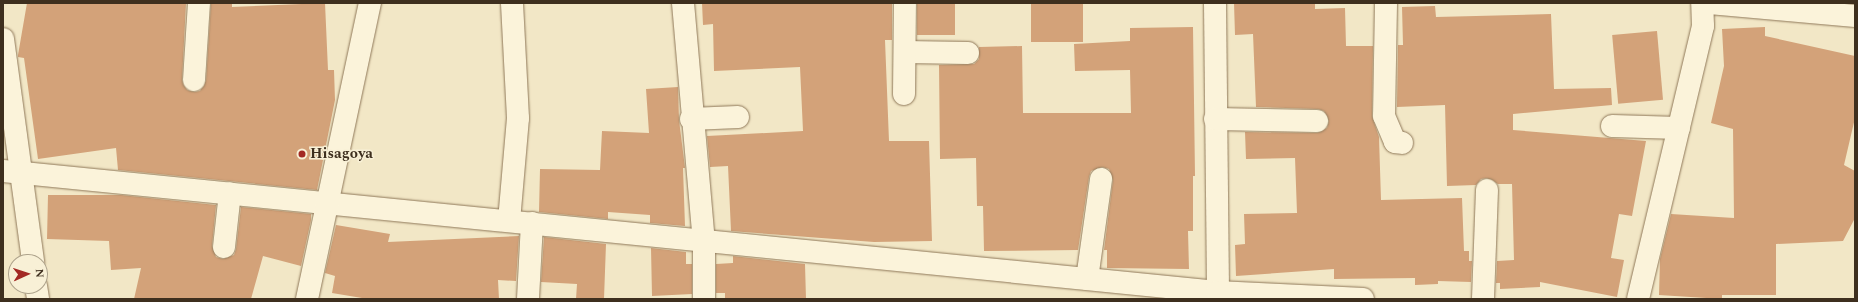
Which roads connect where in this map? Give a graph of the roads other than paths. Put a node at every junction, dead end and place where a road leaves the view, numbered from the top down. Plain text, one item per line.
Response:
1 (199, 3) edge
2 (370, 3) edge
3 (512, 3) edge
4 (683, 3) edge
5 (905, 3) edge
6 (1215, 3) edge
7 (1386, 3) edge
8 (1702, 3) edge
9 (1709, 3) edge
10 (1855, 16) edge
11 (3, 39) edge
12 (905, 52) junction
13 (968, 53) dead end
14 (194, 80) dead end
15 (904, 94) dead end
16 (738, 117) dead end
17 (691, 119) junction
18 (1215, 119) junction
19 (1317, 121) dead end
20 (1612, 126) dead end
21 (1679, 128) junction
22 (1402, 143) dead end
23 (12, 172) edge
24 (1101, 179) dead end
25 (1487, 190) dead end
26 (230, 193) junction
27 (330, 202) junction
28 (509, 221) junction
29 (532, 223) junction
30 (704, 241) junction
31 (224, 247) dead end
32 (31, 254) edge
33 (1087, 279) junction
34 (1218, 295) edge
35 (308, 299) edge
36 (528, 299) edge
37 (704, 299) edge
38 (1354, 299) edge
39 (1363, 299) edge
40 (1483, 299) edge
41 (1638, 299) edge

1 - 14 street
2 - 27 street
3 - 28 street
4 - 17 street
5 - 12 street
6 - 18 street
7 - 22 street
8 - 21 street
9 - 10 street
11 - 23 street
12 - 13 street
12 - 15 street
16 - 17 street
17 - 30 street
18 - 19 street
18 - 34 street
20 - 21 street
21 - 41 street
23 - 26 street
23 - 32 street
24 - 33 street
25 - 40 street
26 - 27 street
26 - 31 street
27 - 28 street
27 - 35 street
28 - 29 street
29 - 30 street
29 - 36 street
30 - 33 street
30 - 37 street
33 - 34 street
34 - 38 street
38 - 39 street

